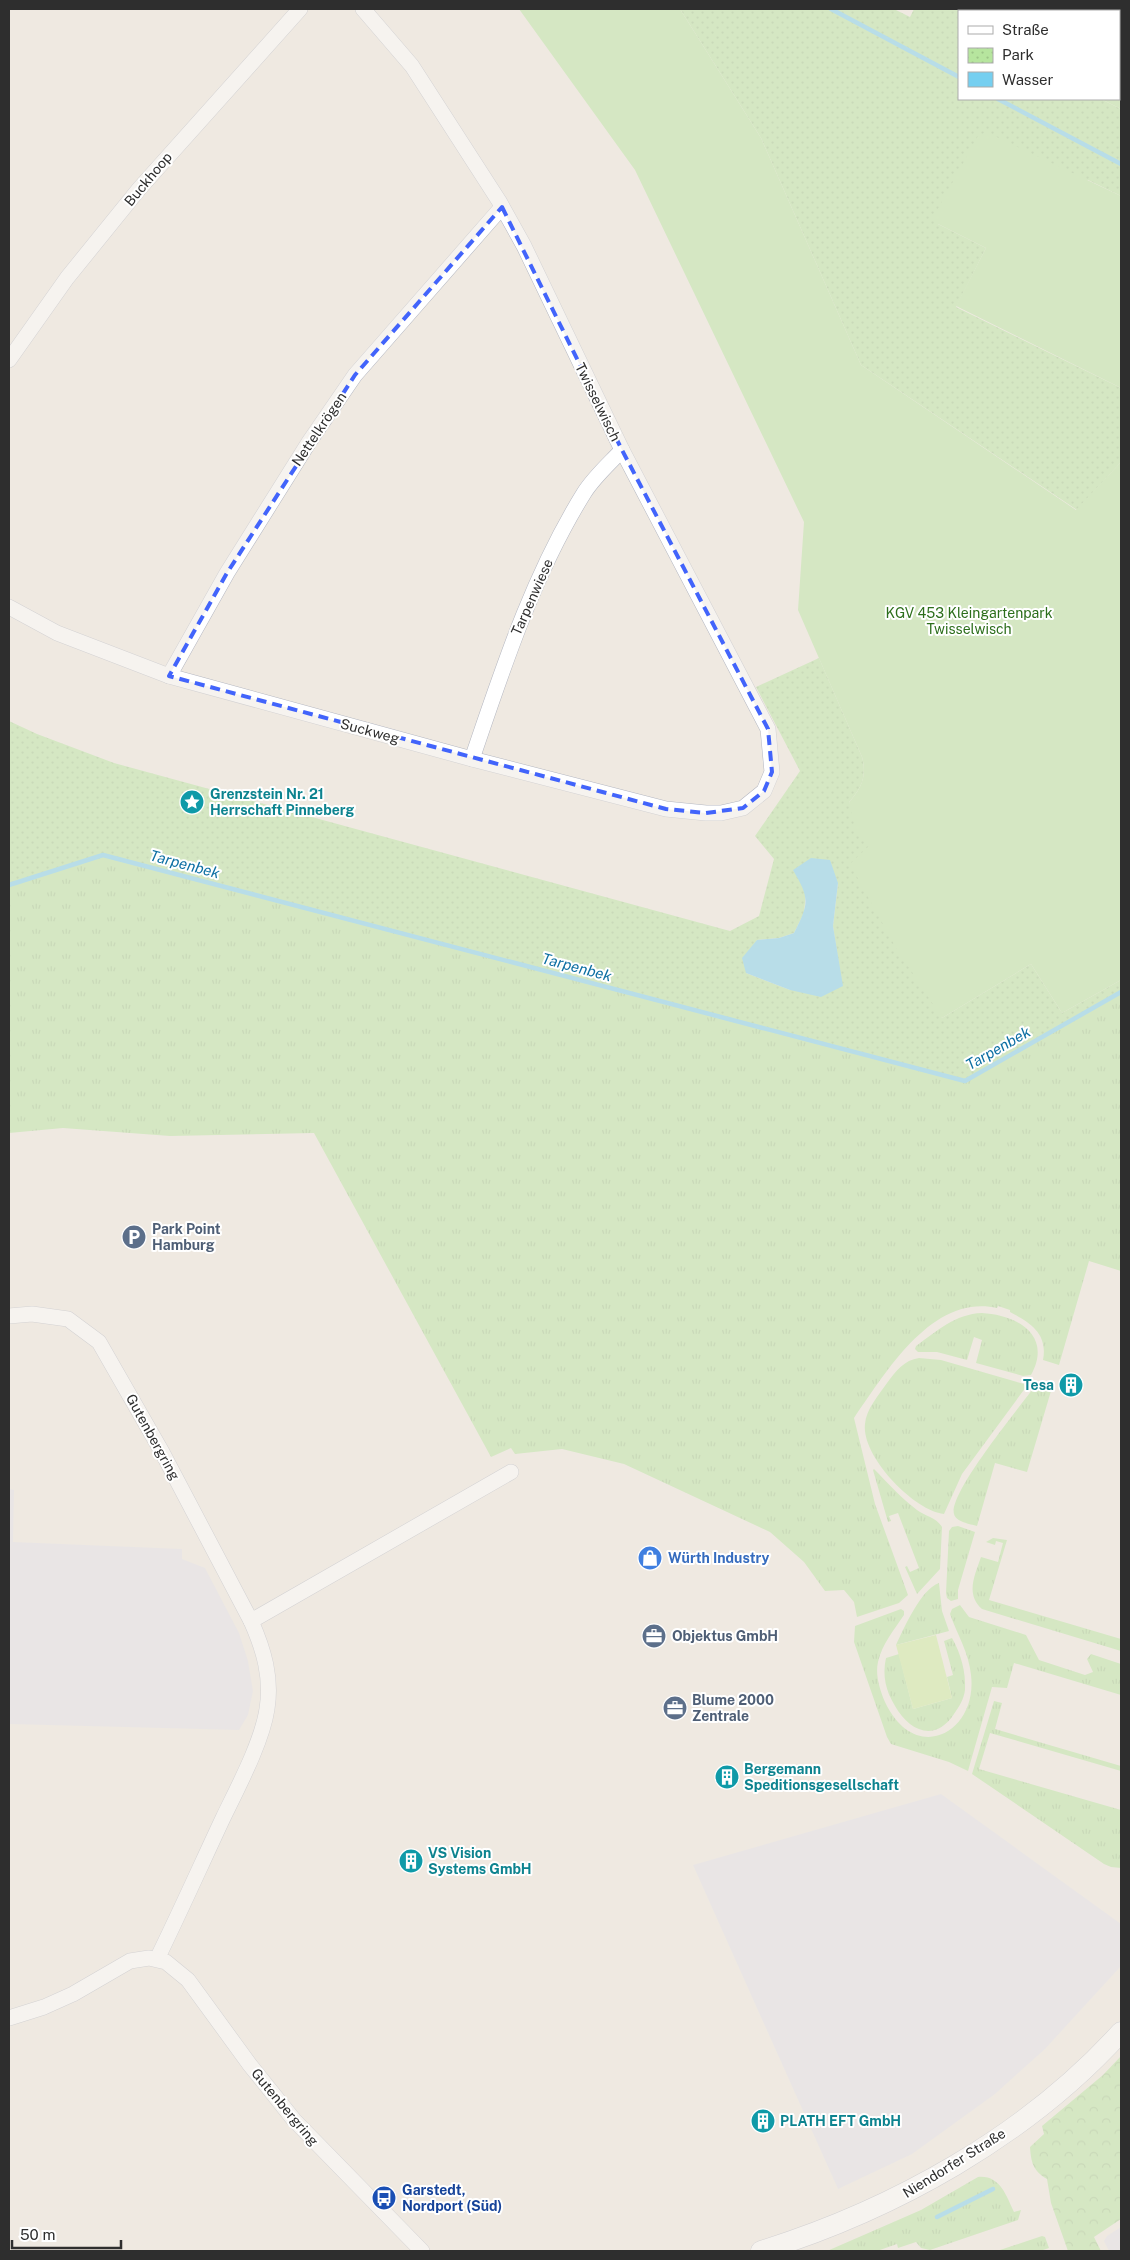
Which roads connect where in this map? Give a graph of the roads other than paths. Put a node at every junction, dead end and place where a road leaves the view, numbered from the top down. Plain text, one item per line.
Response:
1 (300, 9) edge
2 (363, 9) edge
3 (502, 207) junction
4 (9, 360) edge
5 (622, 450) junction
6 (9, 608) edge
7 (169, 676) junction
8 (472, 759) junction
9 (743, 808) joint
10 (9, 1316) edge
11 (511, 1472) dead end
12 (250, 1622) junction
13 (158, 1959) junction
14 (9, 2018) edge
15 (1121, 2032) edge
16 (422, 2251) edge
17 (761, 2251) edge

1 - 4 street, Buckhoop
2 - 3 street, Twisselwisch
3 - 5 street, Twisselwisch
3 - 7 street, Nettelkrögen
5 - 8 street, Tarpenwiese
5 - 9 street, Twisselwisch
6 - 7 street, Suckweg
7 - 8 street, Suckweg
8 - 9 street, Suckweg
10 - 12 street, Gutenbergring
11 - 12 street
12 - 13 street, Gutenbergring
13 - 14 street
13 - 16 street, Gutenbergring
15 - 17 main road, Niendorfer Straße

